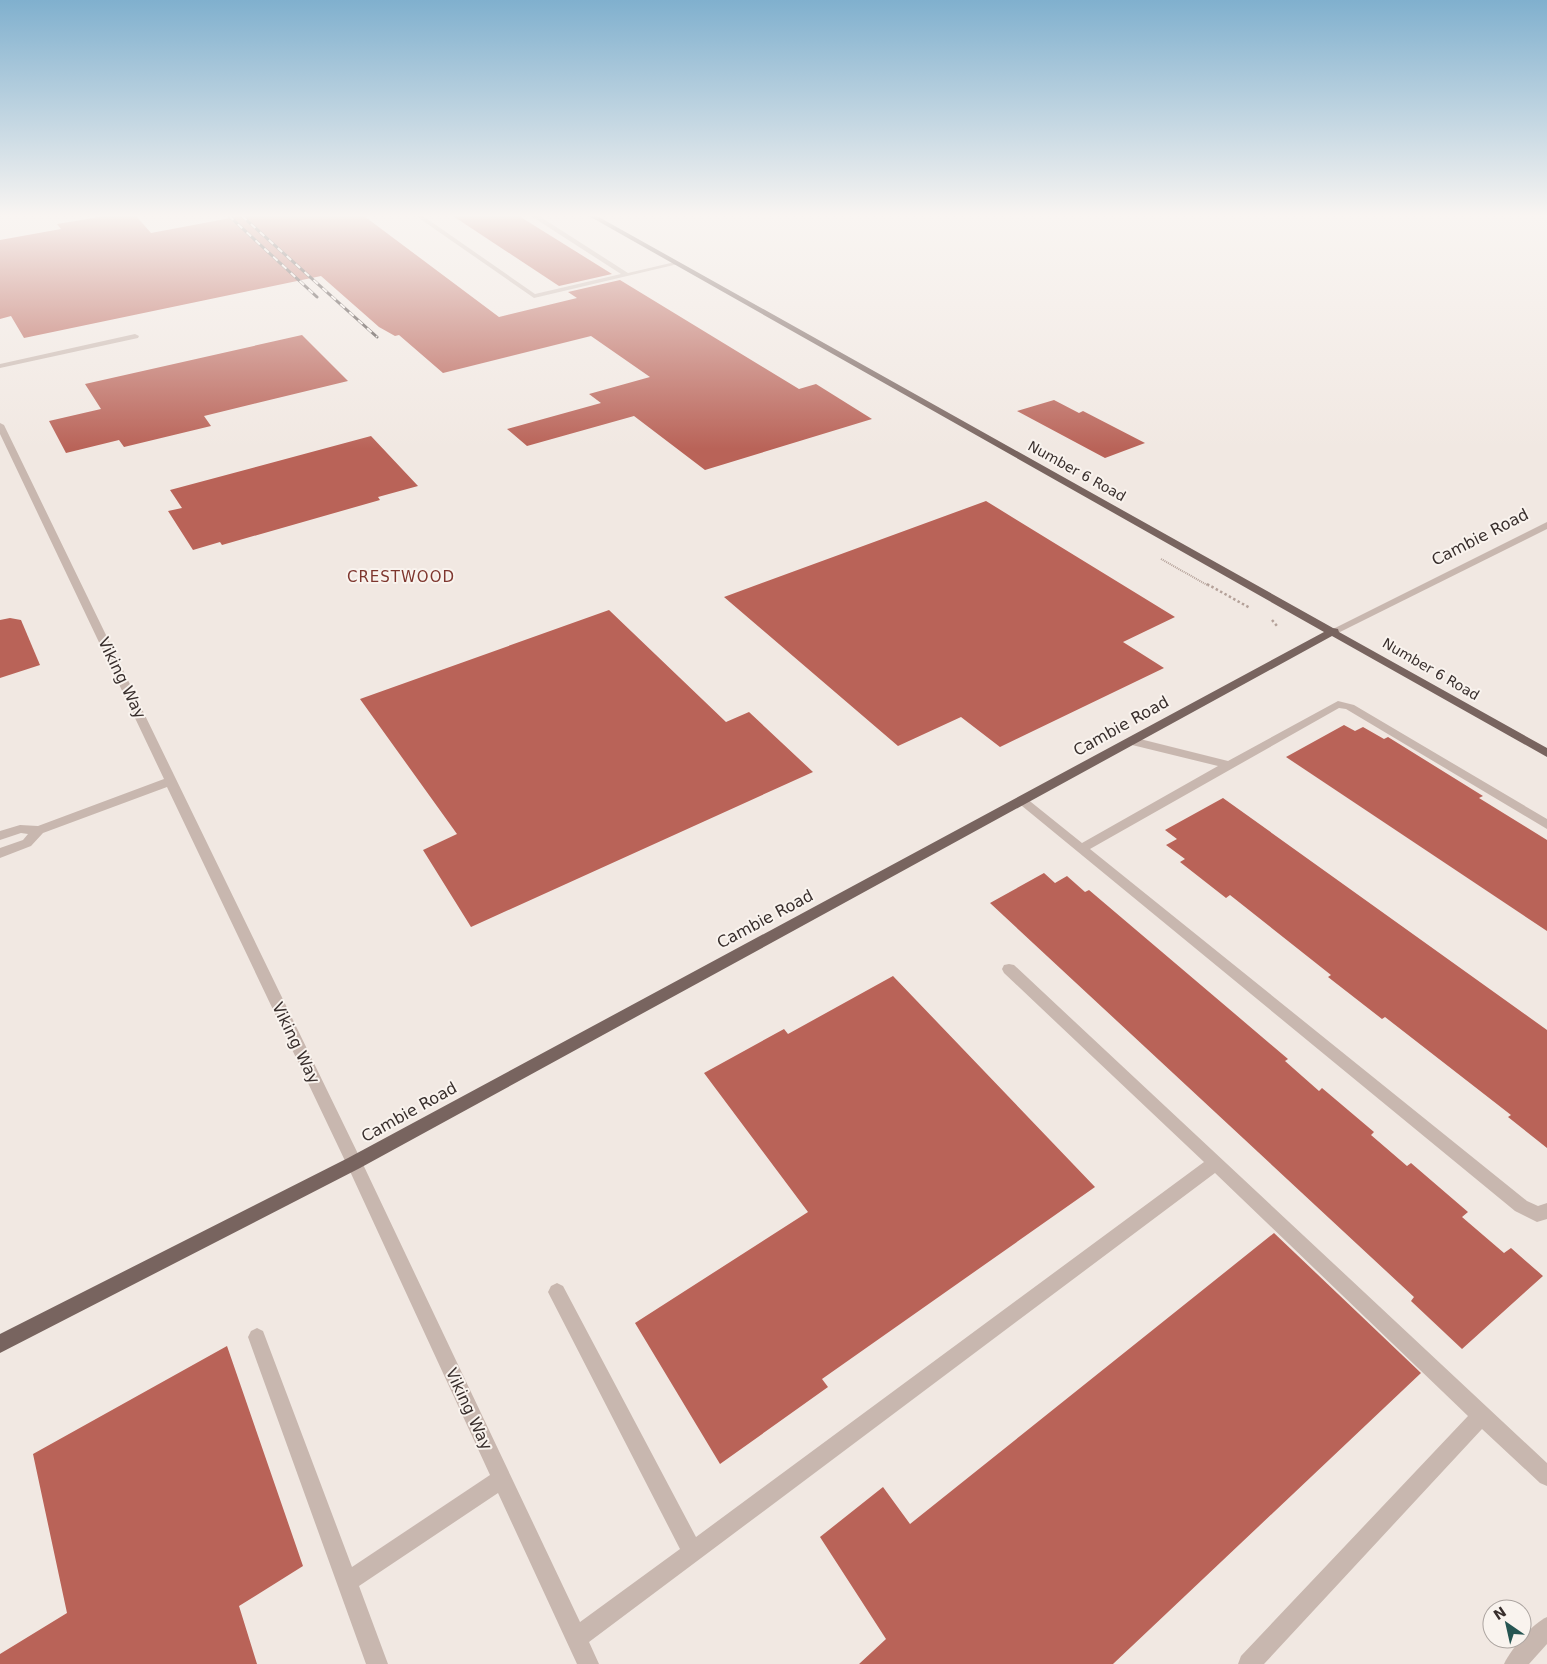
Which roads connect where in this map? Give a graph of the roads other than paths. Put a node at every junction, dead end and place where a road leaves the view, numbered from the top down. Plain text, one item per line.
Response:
1 (531, 294) edge
2 (544, 294) edge
3 (728, 294) edge
4 (135, 336) dead end
5 (0, 366) edge
6 (0, 425) edge
7 (1547, 525) edge
8 (1334, 631) junction
9 (1132, 741) junction
10 (1547, 753) edge
11 (1229, 765) junction
12 (171, 781) junction
13 (1022, 801) junction
14 (1547, 825) edge
15 (39, 830) junction
16 (0, 836) edge
17 (1082, 848) junction
18 (0, 853) edge
19 (1009, 969) dead end
20 (1216, 1162) junction
21 (354, 1163) junction
22 (1547, 1211) edge
23 (557, 1292) dead end
24 (257, 1337) dead end
25 (0, 1344) edge
26 (1481, 1416) junction
27 (1547, 1476) edge
28 (502, 1479) junction
29 (692, 1551) junction
30 (347, 1582) junction
31 (1547, 1628) edge
32 (576, 1638) junction
33 (377, 1664) edge
34 (588, 1664) edge
35 (1249, 1664) edge
36 (1515, 1664) edge

1 - 2 street
3 - 8 main road, Number 6 Road
4 - 5 street
6 - 12 street, Viking Way
7 - 8 street, Cambie Road
8 - 9 main road, Cambie Road
8 - 10 main road, Number 6 Road
9 - 11 street
9 - 13 main road, Cambie Road
11 - 14 street
11 - 17 street
12 - 15 street
12 - 21 street, Viking Way
13 - 17 street
13 - 21 main road, Cambie Road
15 - 16 street
15 - 18 street
17 - 22 street
19 - 20 street
20 - 26 street
20 - 29 street
21 - 25 main road, Cambie Road
21 - 28 street, Viking Way
23 - 29 street
24 - 30 street
26 - 27 street
26 - 35 street
28 - 30 street
28 - 32 street, Viking Way
29 - 32 street
30 - 33 street
31 - 36 street
32 - 34 street, Viking Way

